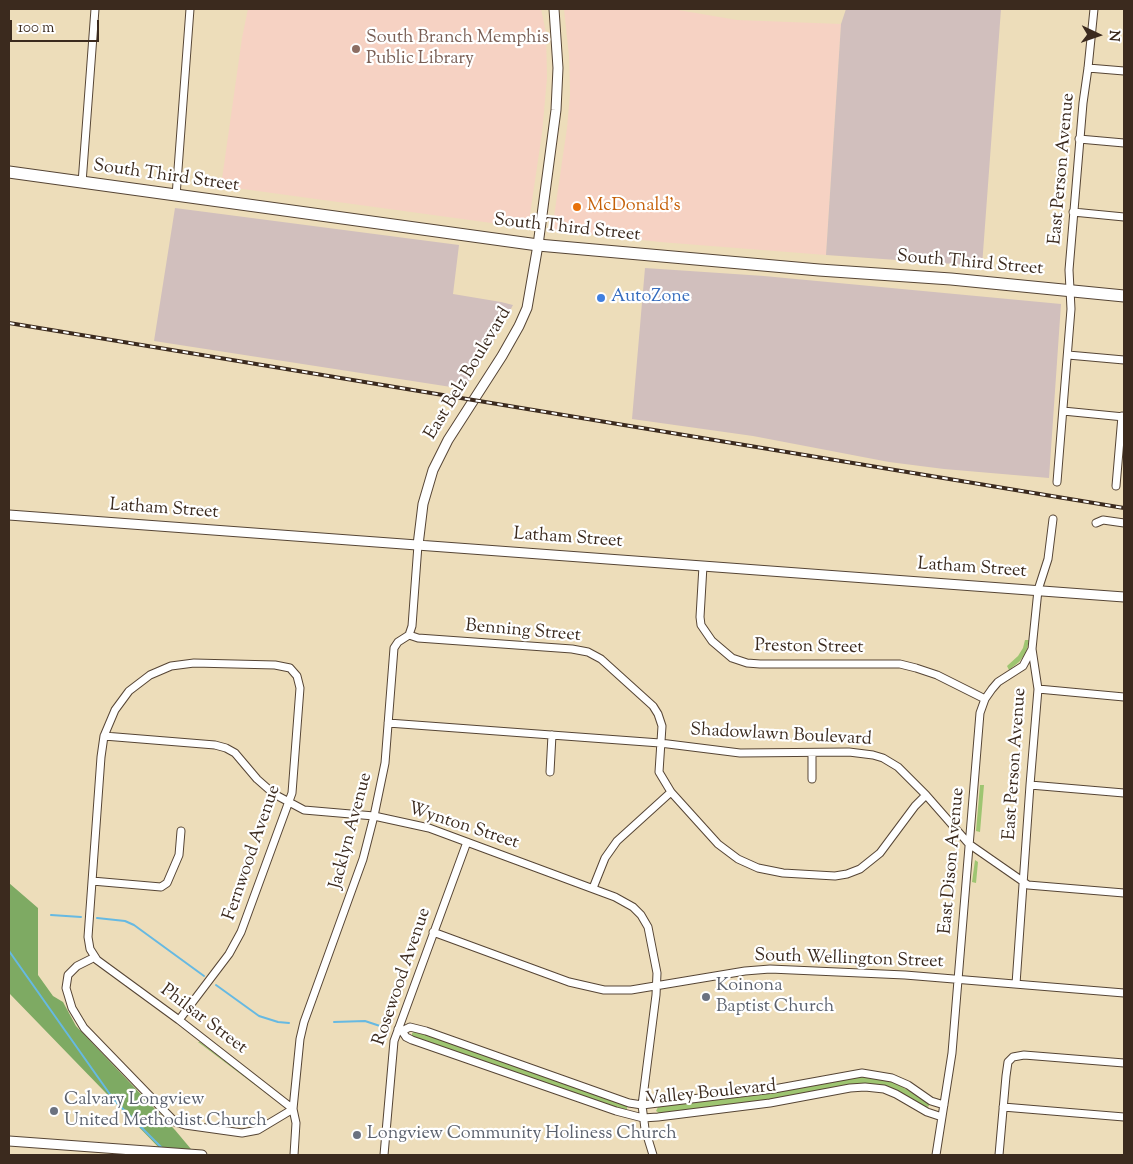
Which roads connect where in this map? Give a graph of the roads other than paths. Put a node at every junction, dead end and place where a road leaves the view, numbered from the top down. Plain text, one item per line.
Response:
1 (95, 9) edge
2 (190, 9) edge
3 (554, 9) edge
4 (1094, 9) edge
5 (1088, 68) junction
6 (1124, 71) edge
7 (1080, 139) junction
8 (1124, 143) edge
9 (9, 172) edge
10 (82, 183) junction
11 (176, 196) junction
12 (1073, 212) junction
13 (1124, 216) edge
14 (538, 245) junction
15 (1069, 291) junction
16 (1124, 296) edge
17 (1068, 355) junction
18 (1124, 360) edge
19 (1063, 411) junction
20 (1123, 416) edge
21 (1057, 482) dead end
22 (1116, 486) dead end
23 (9, 516) edge
24 (1053, 518) dead end
25 (1096, 523) dead end
26 (1124, 523) edge
27 (418, 545) junction
28 (703, 566) junction
29 (1038, 590) junction
30 (1124, 597) edge
31 (409, 635) junction
32 (1032, 649) junction
33 (1038, 689) junction
34 (1124, 697) edge
35 (985, 698) junction
36 (388, 723) junction
37 (552, 735) junction
38 (104, 736) junction
39 (660, 743) junction
40 (812, 752) junction
41 (550, 772) dead end
42 (812, 779) dead end
43 (1030, 785) junction
44 (671, 792) junction
45 (1124, 793) edge
46 (926, 795) junction
47 (288, 801) junction
48 (374, 816) junction
49 (181, 831) dead end
50 (467, 842) junction
51 (970, 844) junction
52 (92, 881) junction
53 (1023, 882) junction
54 (593, 888) junction
55 (1124, 893) edge
56 (433, 932) junction
57 (94, 957) junction
58 (958, 980) junction
59 (1016, 984) junction
60 (657, 986) junction
61 (1124, 994) edge
62 (179, 1020) junction
63 (400, 1030) junction
64 (1124, 1063) edge
65 (944, 1105) junction
66 (642, 1106) junction
67 (1003, 1106) junction
68 (292, 1109) junction
69 (1124, 1116) edge
70 (942, 1117) junction
71 (643, 1118) junction
72 (9, 1141) edge
73 (132, 1153) edge
74 (183, 1154) edge
75 (202, 1155) edge
76 (294, 1155) edge
77 (384, 1155) edge
78 (653, 1155) edge
79 (936, 1155) edge
80 (999, 1155) edge

1 - 10 street
2 - 11 street
3 - 14 street, East Belz Boulevard
4 - 5 street, East Person Avenue
5 - 6 street
5 - 7 street, East Person Avenue
7 - 8 street
7 - 12 street, East Person Avenue
9 - 10 main road, South Third Street
10 - 11 main road, South Third Street
11 - 14 main road, South Third Street
12 - 13 street
12 - 15 street, East Person Avenue
14 - 15 main road, South Third Street
14 - 27 street, East Belz Boulevard
15 - 16 main road, South Third Street
15 - 17 street, East Person Avenue
17 - 18 street
17 - 19 street, East Person Avenue
19 - 20 street
19 - 21 street, East Person Avenue
20 - 22 street
23 - 27 street, Latham Street
24 - 29 street, East Person Avenue
25 - 26 street
27 - 28 street, Latham Street
27 - 31 street
28 - 29 street, Latham Street
28 - 35 street, Preston Street
29 - 30 street, Latham Street
29 - 32 street, East Person Avenue
31 - 36 street, Jacklyn Avenue
31 - 39 street, Benning Street
32 - 33 street, East Person Avenue
32 - 35 street, East Dison Avenue
33 - 34 street
33 - 43 street, East Person Avenue
35 - 51 street, East Dison Avenue
36 - 37 street, Shadowlawn Boulevard
36 - 48 street, Jacklyn Avenue
37 - 39 street, Shadowlawn Boulevard
37 - 41 street
38 - 47 street, Wynton Street
38 - 47 street, Fernwood Avenue
38 - 52 street
39 - 40 street, Shadowlawn Boulevard
39 - 44 street, Benning Street
40 - 42 street
40 - 46 street, Shadowlawn Boulevard
43 - 45 street
43 - 53 street, East Person Avenue
44 - 46 street, Benning Street
44 - 54 street
46 - 51 street, Shadowlawn Boulevard
47 - 48 street, Wynton Street
47 - 62 street, Fernwood Avenue
48 - 50 street, Wynton Street
48 - 68 street, Jacklyn Avenue
49 - 52 street
50 - 54 street, Wynton Street
50 - 56 street, Rosewood Avenue
51 - 53 street, Shadowlawn Boulevard
51 - 58 street, East Dison Avenue
52 - 57 street
53 - 55 street, Shadowlawn Boulevard
53 - 59 street, East Person Avenue
54 - 60 street, Wynton Street
56 - 60 street, South Wellington Street
56 - 63 street, Rosewood Avenue
57 - 62 street, Philsar Street
57 - 68 street
58 - 59 street, South Wellington Street
58 - 60 street, South Wellington Street
58 - 65 street, East Dison Avenue
59 - 61 street, South Wellington Street
60 - 66 street, Wynton Street
62 - 68 street, Philsar Street
63 - 66 street, Valley Boulevard
63 - 71 street, Valley Boulevard
63 - 77 street, Rosewood Avenue
64 - 67 street
65 - 66 street, Valley Boulevard
65 - 70 street, East Dison Avenue
66 - 71 street, Wynton Street
67 - 69 street
67 - 80 street
68 - 76 street, Jacklyn Avenue
70 - 71 street, Valley Boulevard
70 - 79 street, East Dison Avenue
71 - 78 street, Wynton Street
72 - 73 street
73 - 74 street
74 - 75 street

